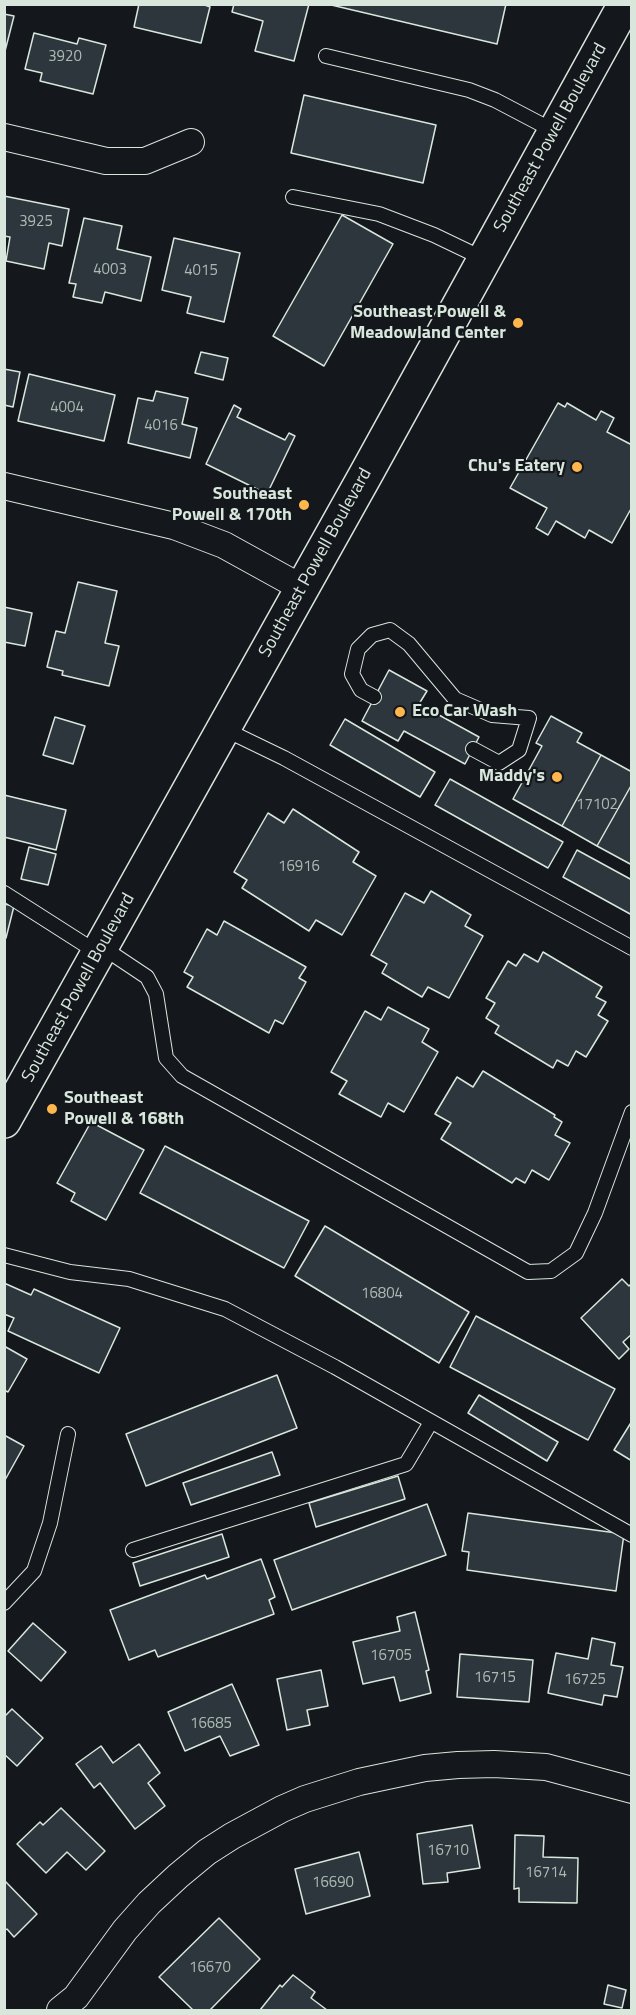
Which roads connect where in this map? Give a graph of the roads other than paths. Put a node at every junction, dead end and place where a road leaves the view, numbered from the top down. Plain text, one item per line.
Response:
1 (625, 4) edge
2 (326, 56) dead end
3 (554, 130) junction
4 (4, 137) edge
5 (191, 142) dead end
6 (293, 196) dead end
7 (484, 259) junction
8 (4, 486) edge
9 (302, 588) junction
10 (374, 697) dead end
11 (224, 729) junction
12 (473, 749) dead end
13 (4, 893) edge
14 (632, 948) edge
15 (100, 950) junction
16 (632, 1112) edge
17 (4, 1120) edge
18 (4, 1256) edge
19 (431, 1422) junction
20 (68, 1434) dead end
21 (632, 1536) edge
22 (133, 1550) dead end
23 (4, 1603) edge
24 (632, 1790) edge
25 (75, 2006) edge

1 - 3 main road, Southeast Powell Boulevard
2 - 3 lane
3 - 7 main road, Southeast Powell Boulevard
4 - 5 street
6 - 7 lane
7 - 9 main road, Southeast Powell Boulevard
8 - 9 street
9 - 11 main road, Southeast Powell Boulevard
10 - 12 lane
11 - 14 lane
11 - 15 main road, Southeast Powell Boulevard
13 - 15 lane
15 - 16 lane
15 - 17 main road, Southeast Powell Boulevard
18 - 19 lane
19 - 21 lane
19 - 22 lane
20 - 23 lane
24 - 25 street

